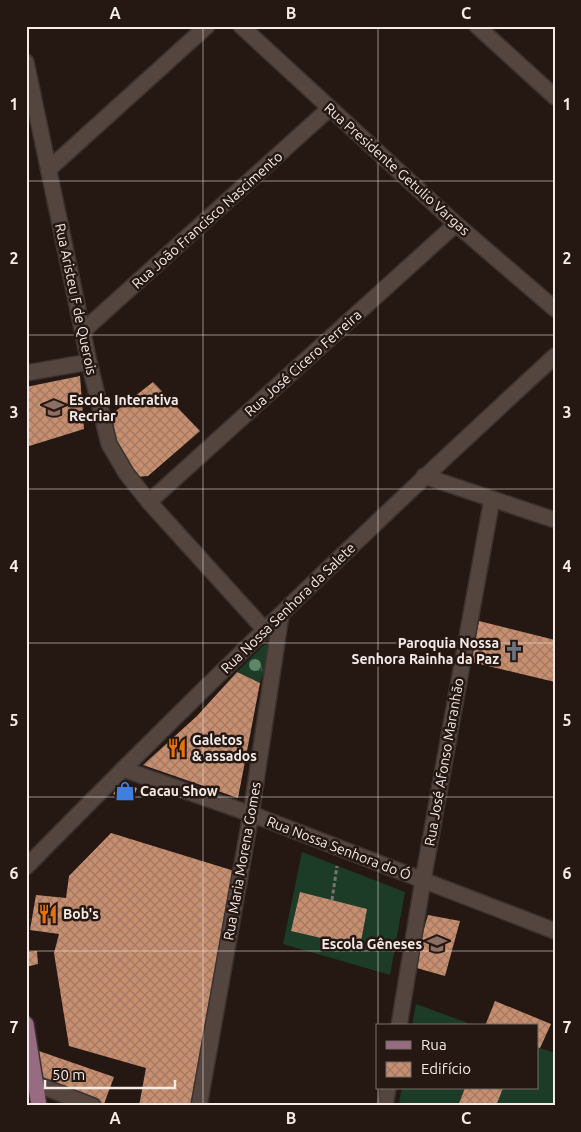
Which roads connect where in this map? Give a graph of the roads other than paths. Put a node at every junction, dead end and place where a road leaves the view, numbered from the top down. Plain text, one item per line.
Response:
1 (207, 26) edge
2 (241, 26) edge
3 (477, 26) edge
4 (26, 62) edge
5 (555, 97) edge
6 (330, 108) junction
7 (49, 169) junction
8 (456, 224) junction
9 (555, 309) edge
10 (83, 331) junction
11 (555, 356) edge
12 (89, 362) junction
13 (26, 373) edge
14 (424, 476) junction
15 (492, 499) junction
16 (149, 502) junction
17 (555, 520) edge
18 (281, 615) junction
19 (265, 630) junction
20 (122, 769) junction
21 (251, 814) junction
22 (26, 867) edge
23 (423, 880) junction
24 (555, 931) edge
25 (26, 1024) edge
26 (398, 1024) edge
27 (36, 1084) junction
28 (388, 1090) edge
29 (39, 1106) edge
30 (93, 1106) edge
31 (199, 1106) edge
32 (385, 1106) edge

1 - 7 street
2 - 6 street, Rua Presidente Getulio Vargas
3 - 5 street
4 - 7 street, Rua Aristeu F de Querois
6 - 8 street, Rua Presidente Getulio Vargas
6 - 10 street, Rua João Francisco Nascimento
7 - 10 street, Rua Aristeu F de Querois
8 - 9 street, Rua Presidente Getulio Vargas
8 - 16 street, Rua José Cicero Ferreira
10 - 12 street, Rua Aristeu F de Querois
11 - 14 street, Rua Nossa Senhora da Salete
12 - 13 street
12 - 16 street, Rua Aristeu F de Querois
14 - 15 street
14 - 18 street, Rua Nossa Senhora da Salete
15 - 17 street
15 - 23 street, Rua José Afonso Maranhão
16 - 19 street, Rua Aristeu F de Querois
18 - 19 street, Rua Nossa Senhora da Salete
18 - 21 street, Rua Maria Morena Gomes
19 - 20 street, Rua Nossa Senhora da Salete
20 - 21 street, Rua Nossa Senhora do Ó
20 - 22 street, Rua Nossa Senhora da Salete
21 - 23 street, Rua Nossa Senhora do Ó
21 - 31 street, Rua Maria Morena Gomes
23 - 24 street, Rua Nossa Senhora do Ó
23 - 26 street, Rua José Afonso Maranhão
25 - 27 main road
27 - 29 main road
27 - 30 street
28 - 32 street

